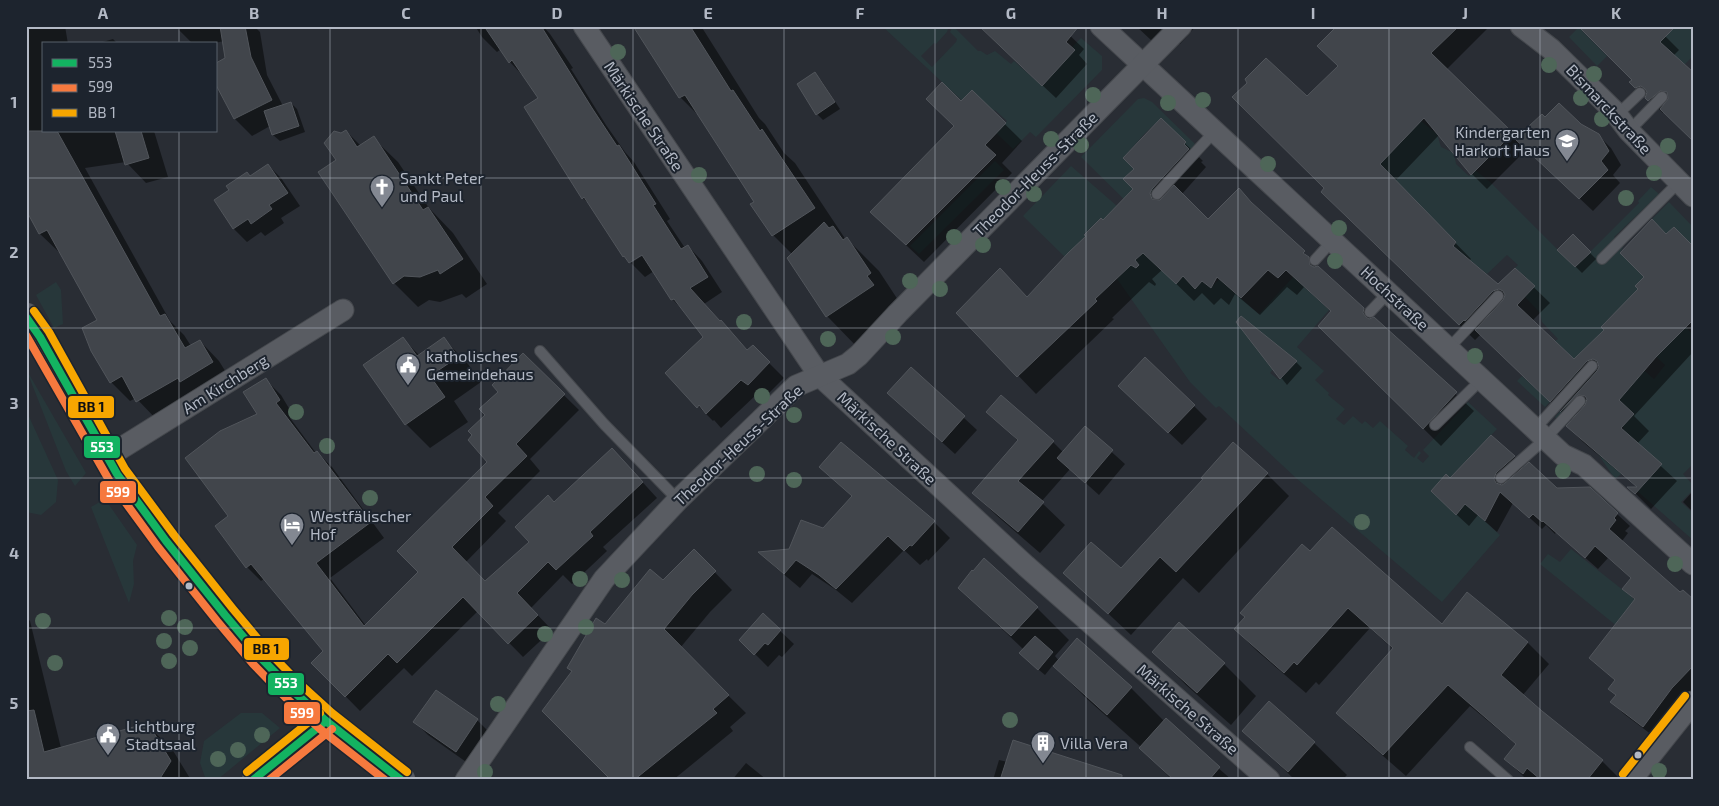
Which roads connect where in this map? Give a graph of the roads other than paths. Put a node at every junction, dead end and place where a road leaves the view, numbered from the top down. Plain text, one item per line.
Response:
1 (584, 26) edge
2 (1101, 26) edge
3 (1181, 26) edge
4 (1521, 26) edge
5 (1143, 65) junction
6 (1640, 93) dead end
7 (1662, 97) dead end
8 (1623, 123) junction
9 (1215, 131) junction
10 (1686, 189) edge
11 (1158, 194) dead end
12 (1333, 240) junction
13 (1602, 258) dead end
14 (1315, 260) dead end
15 (1389, 292) junction
16 (1498, 296) dead end
17 (343, 310) dead end
18 (1370, 312) dead end
19 (26, 317) edge
20 (1449, 348) junction
21 (540, 351) dead end
22 (1592, 366) dead end
23 (819, 375) junction
24 (1482, 379) junction
25 (1580, 401) dead end
26 (1435, 425) dead end
27 (1540, 434) junction
28 (107, 457) junction
29 (1501, 478) dead end
30 (678, 500) junction
31 (1693, 564) edge
32 (1693, 702) edge
33 (326, 721) junction
34 (1470, 747) dead end
35 (253, 780) edge
36 (401, 780) edge
37 (466, 780) edge
38 (1269, 780) edge
39 (1508, 780) edge
40 (1631, 780) edge

1 - 23 street, Märkische Straße
2 - 5 street, Hochstraße
3 - 5 street, Theodor-Heuss-Straße
4 - 8 street, Bismarckstraße
5 - 9 street, Hochstraße
5 - 23 street, Theodor-Heuss-Straße
6 - 8 lane
7 - 8 lane
8 - 10 street, Bismarckstraße
9 - 11 lane
9 - 12 street, Hochstraße
10 - 13 lane
12 - 14 lane
12 - 15 street, Hochstraße
15 - 18 lane
15 - 20 street, Hochstraße
16 - 20 lane
17 - 28 street, Am Kirchberg
19 - 28 main road
20 - 24 street, Hochstraße
21 - 30 lane
22 - 27 lane
23 - 30 street, Theodor-Heuss-Straße
23 - 38 street, Märkische Straße
24 - 26 lane
24 - 27 street, Hochstraße
25 - 27 lane
27 - 29 lane
27 - 31 street, Hochstraße
28 - 33 main road
30 - 37 street, Theodor-Heuss-Straße
32 - 40 street
33 - 35 street
33 - 36 main road
34 - 39 lane

